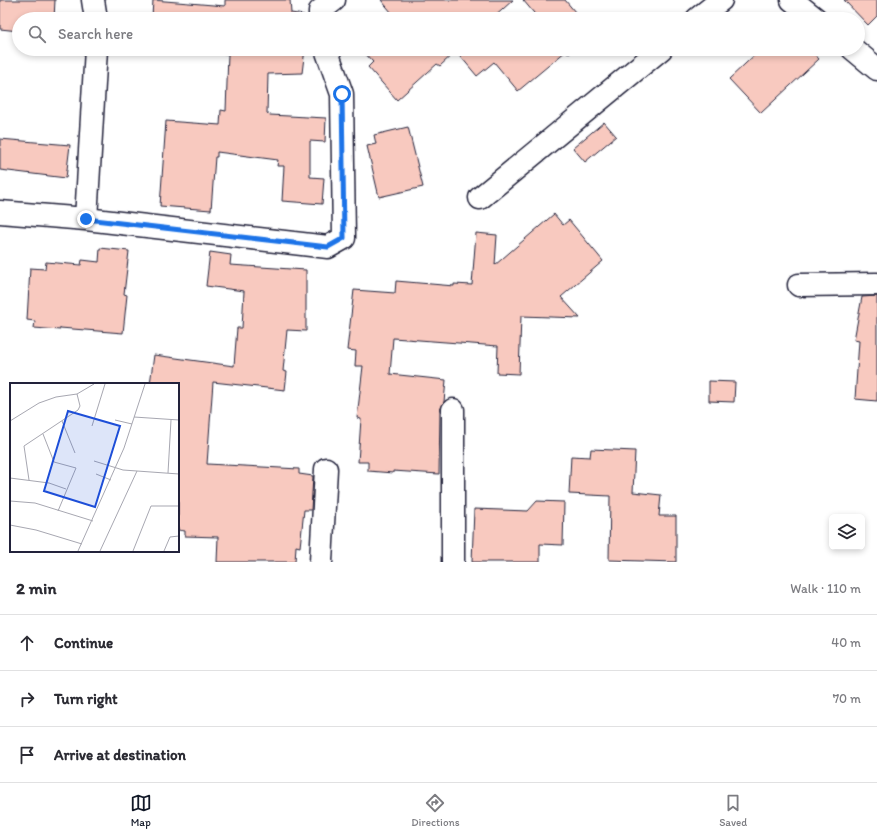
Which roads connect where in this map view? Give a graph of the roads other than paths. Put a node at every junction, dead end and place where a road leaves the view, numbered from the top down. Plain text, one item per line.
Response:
1 (93, 0) edge
2 (334, 0) edge
3 (720, 0) edge
4 (792, 0) edge
5 (95, 12) edge
6 (320, 12) edge
7 (705, 12) edge
8 (807, 12) edge
9 (96, 56) edge
10 (328, 56) edge
11 (652, 56) edge
12 (861, 56) edge
13 (877, 69) edge
14 (480, 198) dead end
15 (0, 212) edge
16 (86, 219) junction
17 (877, 284) edge
18 (799, 285) dead end
19 (453, 410) dead end
20 (326, 468) dead end
21 (321, 562) edge
22 (453, 562) edge

1 - 5 street
2 - 6 street
3 - 7 street
4 - 8 street
9 - 16 street
10 - 16 street
11 - 14 street
12 - 13 street
15 - 16 street
17 - 18 street
19 - 22 street
20 - 21 street

